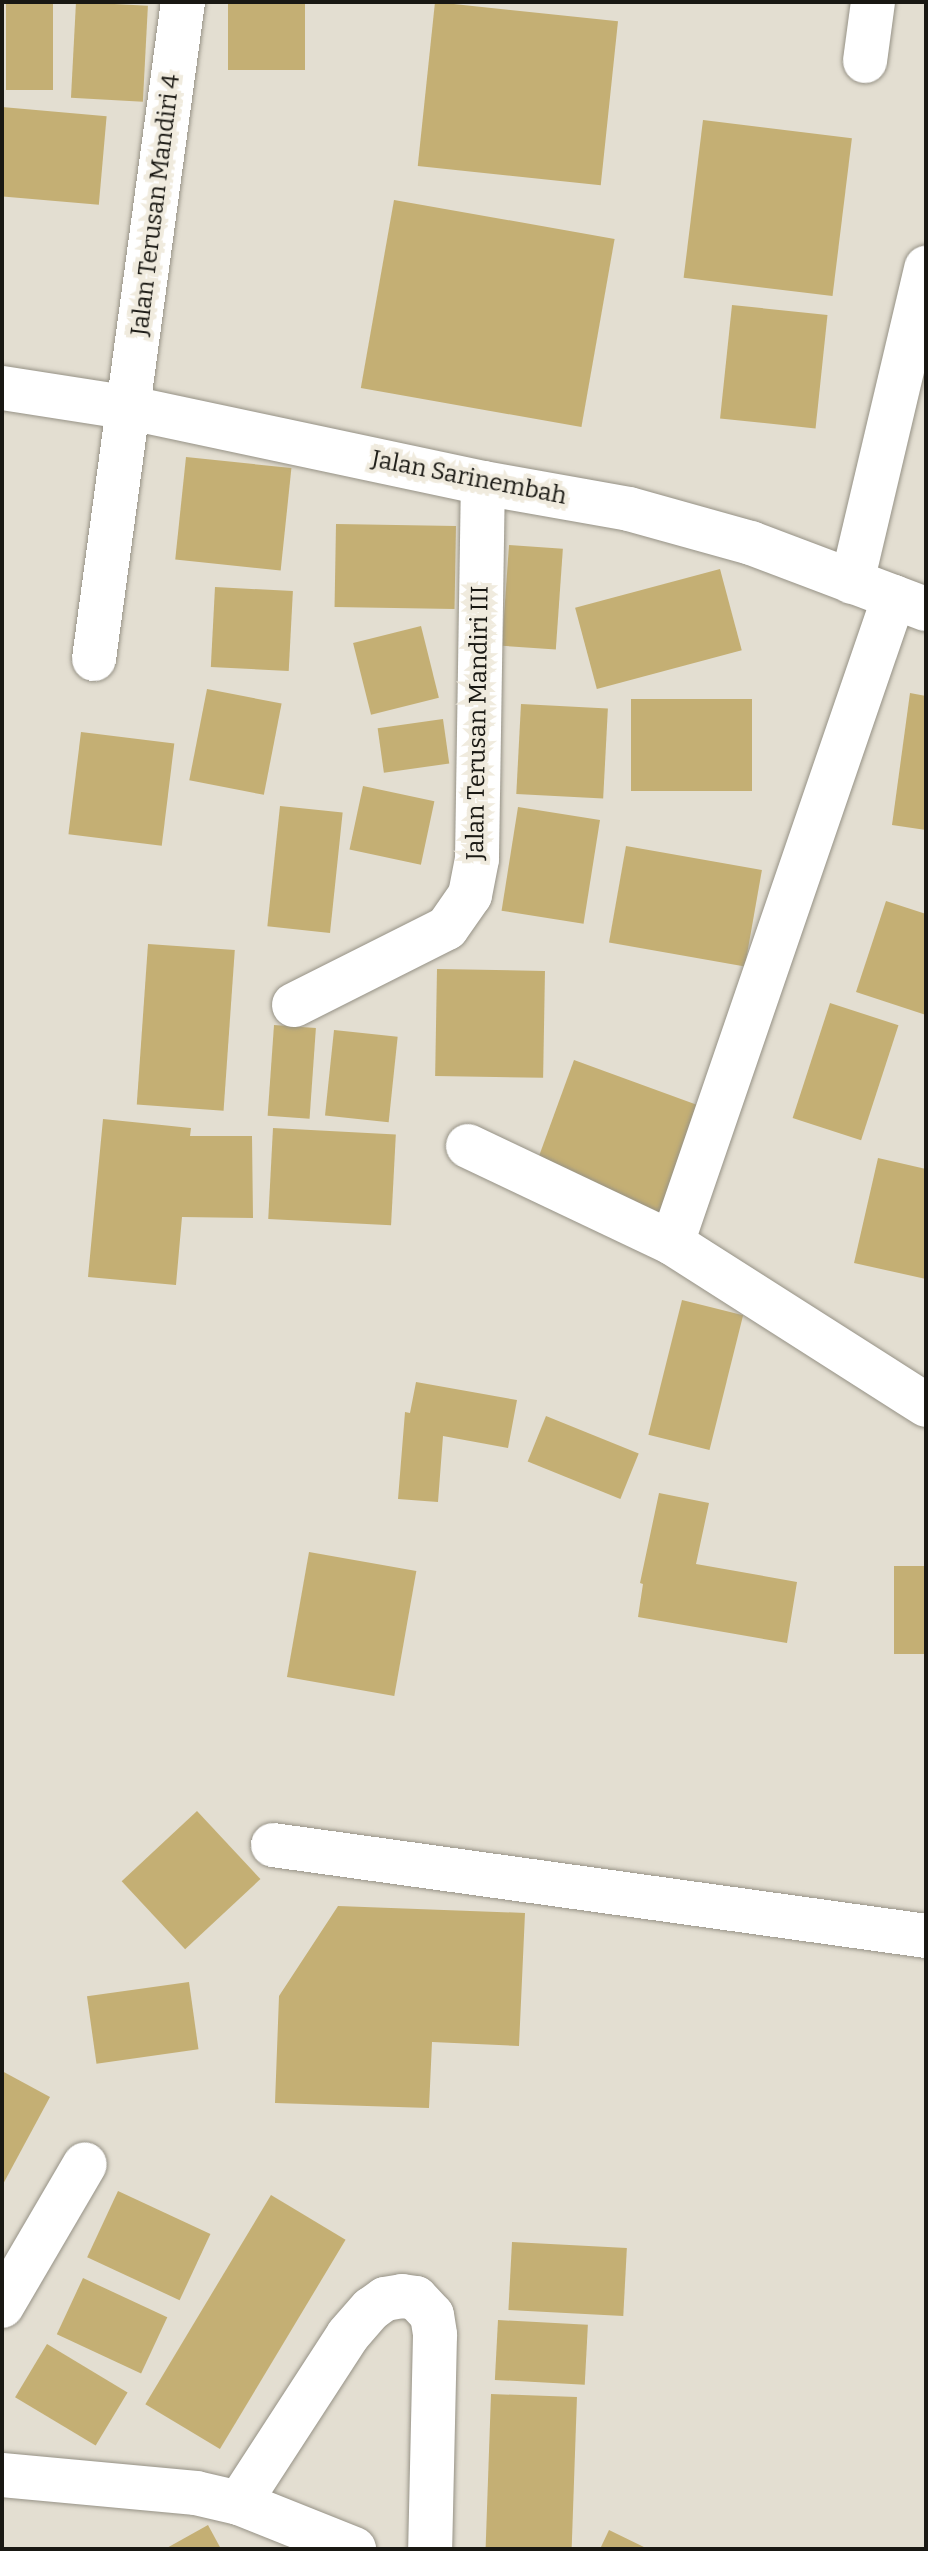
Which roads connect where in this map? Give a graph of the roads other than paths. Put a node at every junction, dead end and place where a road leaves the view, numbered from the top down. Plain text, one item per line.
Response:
1 (183, 2) edge
2 (873, 2) edge
3 (865, 61) dead end
4 (926, 268) edge
5 (2, 388) edge
6 (131, 408) junction
7 (483, 483) junction
8 (852, 582) junction
9 (910, 603) edge
10 (94, 659) dead end
11 (294, 1005) dead end
12 (468, 1146) dead end
13 (672, 1243) junction
14 (926, 1405) edge
15 (273, 1845) dead end
16 (926, 1936) edge
17 (85, 2164) dead end
18 (2, 2306) edge
19 (2, 2475) edge
20 (239, 2503) junction
21 (354, 2549) edge
22 (430, 2549) edge

1 - 6 street, Jalan Terusan Mandiri 4
2 - 3 street
4 - 8 street
5 - 6 street, Jalan Sarinembah
6 - 7 street, Jalan Sarinembah
6 - 10 street, Jalan Terusan Mandiri 4
7 - 8 street, Jalan Sarinembah
7 - 11 street, Jalan Terusan Mandiri III
8 - 9 street, Jalan Sarinembah
9 - 13 street
12 - 13 street
13 - 14 street
15 - 16 street
17 - 18 street
19 - 20 street
20 - 21 street
20 - 22 street

